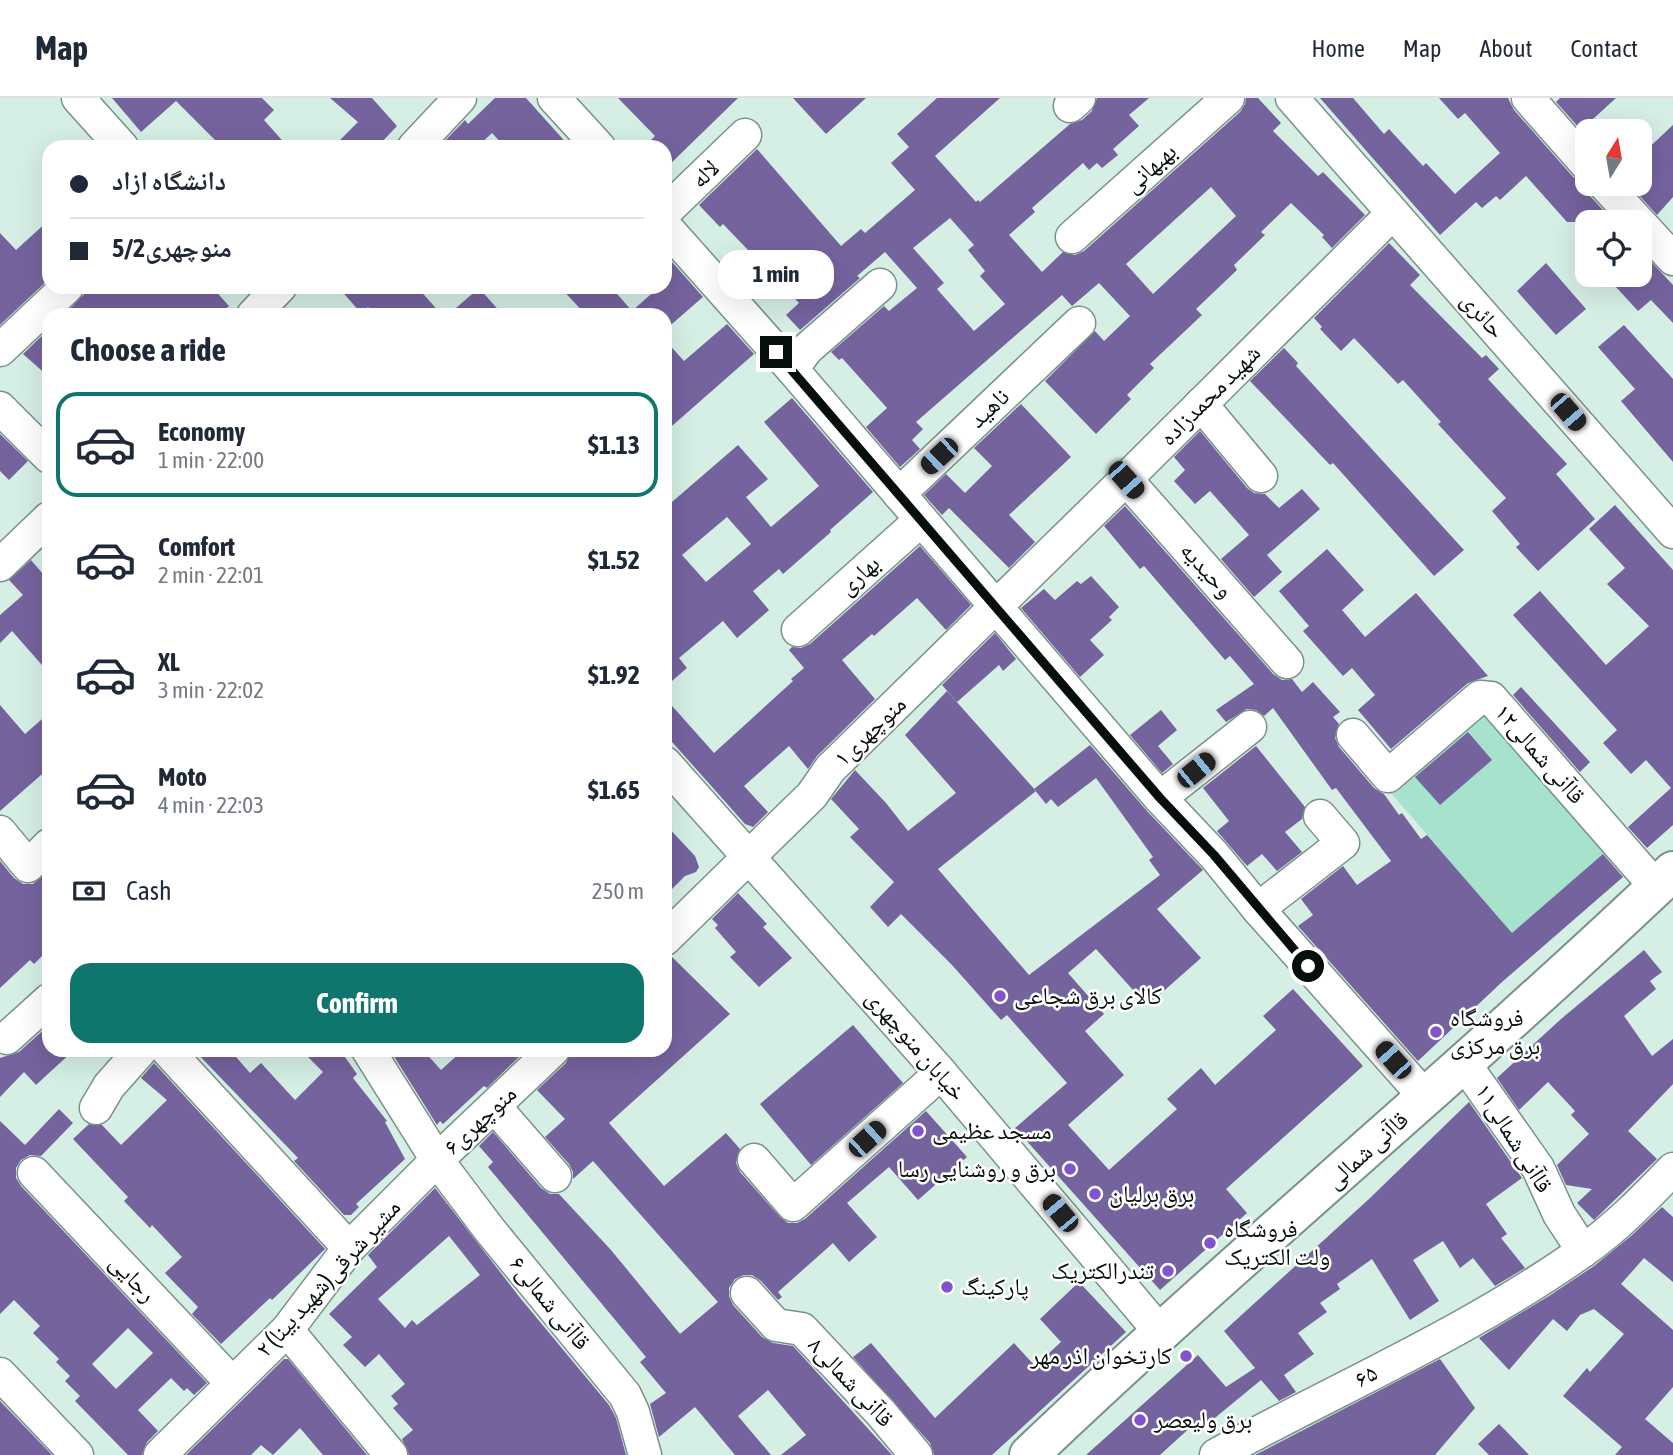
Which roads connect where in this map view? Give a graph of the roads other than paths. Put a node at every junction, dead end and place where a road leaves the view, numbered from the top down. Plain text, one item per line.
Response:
1 (78, 98) edge
2 (460, 98) edge
3 (554, 98) edge
4 (1227, 98) edge
5 (1292, 98) edge
6 (1528, 98) edge
7 (745, 135) dead end
8 (116, 140) edge
9 (421, 140) edge
10 (593, 140) edge
11 (1575, 151) edge
12 (1615, 196) edge
13 (672, 205) edge
14 (1393, 213) junction
15 (672, 234) edge
16 (1072, 237) dead end
17 (1673, 259) edge
18 (880, 285) dead end
19 (60, 294) edge
20 (45, 308) edge
21 (42, 311) edge
22 (1079, 323) dead end
23 (0, 350) edge
24 (792, 369) junction
25 (1200, 404) junction
26 (0, 408) edge
27 (42, 450) edge
28 (1261, 475) dead end
29 (1126, 480) junction
30 (899, 494) junction
31 (921, 520) junction
32 (42, 530) edge
33 (1673, 532) edge
34 (0, 565) edge
35 (995, 606) junction
36 (798, 630) dead end
37 (1287, 662) dead end
38 (1250, 727) dead end
39 (1353, 735) dead end
40 (672, 771) edge
41 (1160, 798) junction
42 (1320, 816) dead end
43 (0, 832) edge
44 (38, 856) edge
45 (747, 856) junction
46 (1665, 879) edge
47 (1258, 909) junction
48 (672, 932) edge
49 (42, 1006) edge
50 (7, 1038) dead end
51 (136, 1057) edge
52 (173, 1057) edge
53 (372, 1057) edge
54 (546, 1057) edge
55 (1464, 1063) junction
56 (941, 1073) junction
57 (1426, 1097) junction
58 (495, 1107) junction
59 (96, 1108) dead end
60 (437, 1160) junction
61 (754, 1160) dead end
62 (1673, 1169) edge
63 (34, 1173) dead end
64 (555, 1176) dead end
65 (349, 1248) junction
66 (1583, 1251) junction
67 (747, 1293) dead end
68 (287, 1331) junction
69 (1161, 1333) junction
70 (0, 1374) edge
71 (232, 1383) junction
72 (77, 1455) edge
73 (160, 1455) edge
74 (391, 1455) edge
75 (645, 1455) edge
76 (916, 1455) edge
77 (1029, 1455) edge
78 (1216, 1455) edge

1 - 8 street
2 - 9 street
3 - 10 street
4 - 16 street, بهبهانی
5 - 14 street, حائری
6 - 11 street
7 - 13 street, لاله
12 - 17 street
14 - 25 street, شهید محمدزاده
14 - 33 street, حائری
15 - 24 street
18 - 24 street
19 - 20 street
21 - 23 street
22 - 30 street, ناهید
24 - 30 street
25 - 28 street
25 - 29 street, شهید محمدزاده
26 - 27 street
29 - 35 street, شهید محمدزاده
29 - 37 street, وحیدیه
30 - 31 street
31 - 35 street
31 - 36 street, بهاری
32 - 34 street
35 - 41 street
35 - 45 street, منوچهری۱
38 - 41 street
39 - 46 street, قاآنی شمالی۱۲
40 - 45 street, خیابان منوچهری
41 - 47 street
42 - 47 street
43 - 44 street
45 - 48 street
45 - 56 street, خیابان منوچهری
46 - 55 main road, قاآنی شمالی
47 - 57 street
49 - 50 street
51 - 59 street
52 - 65 street
53 - 60 street, قاآنی شمالی۶
54 - 58 street, منوچهری۶
55 - 57 main road, قاآنی شمالی
55 - 66 street, قاآنی شمالی۱۱
56 - 61 street
56 - 69 street, خیابان منوچهری
57 - 69 main road, قاآنی شمالی
58 - 60 street, منوچهری۶
58 - 64 street
60 - 65 street, ۲ مشیر شرقی(شهید بینا)
60 - 75 street, قاآنی شمالی۶
62 - 66 street, ۶۵
63 - 71 street, رجایی
65 - 68 street, ۲ مشیر شرقی(شهید بینا)
66 - 78 street, ۶۵
67 - 76 street, قاآنی شمالی۸
68 - 71 street, ۲ مشیر شرقی(شهید بینا)
68 - 74 street
69 - 77 main road, قاآنی شمالی
70 - 72 street
71 - 73 street, ۲ مشیر شرقی(شهید بینا)

